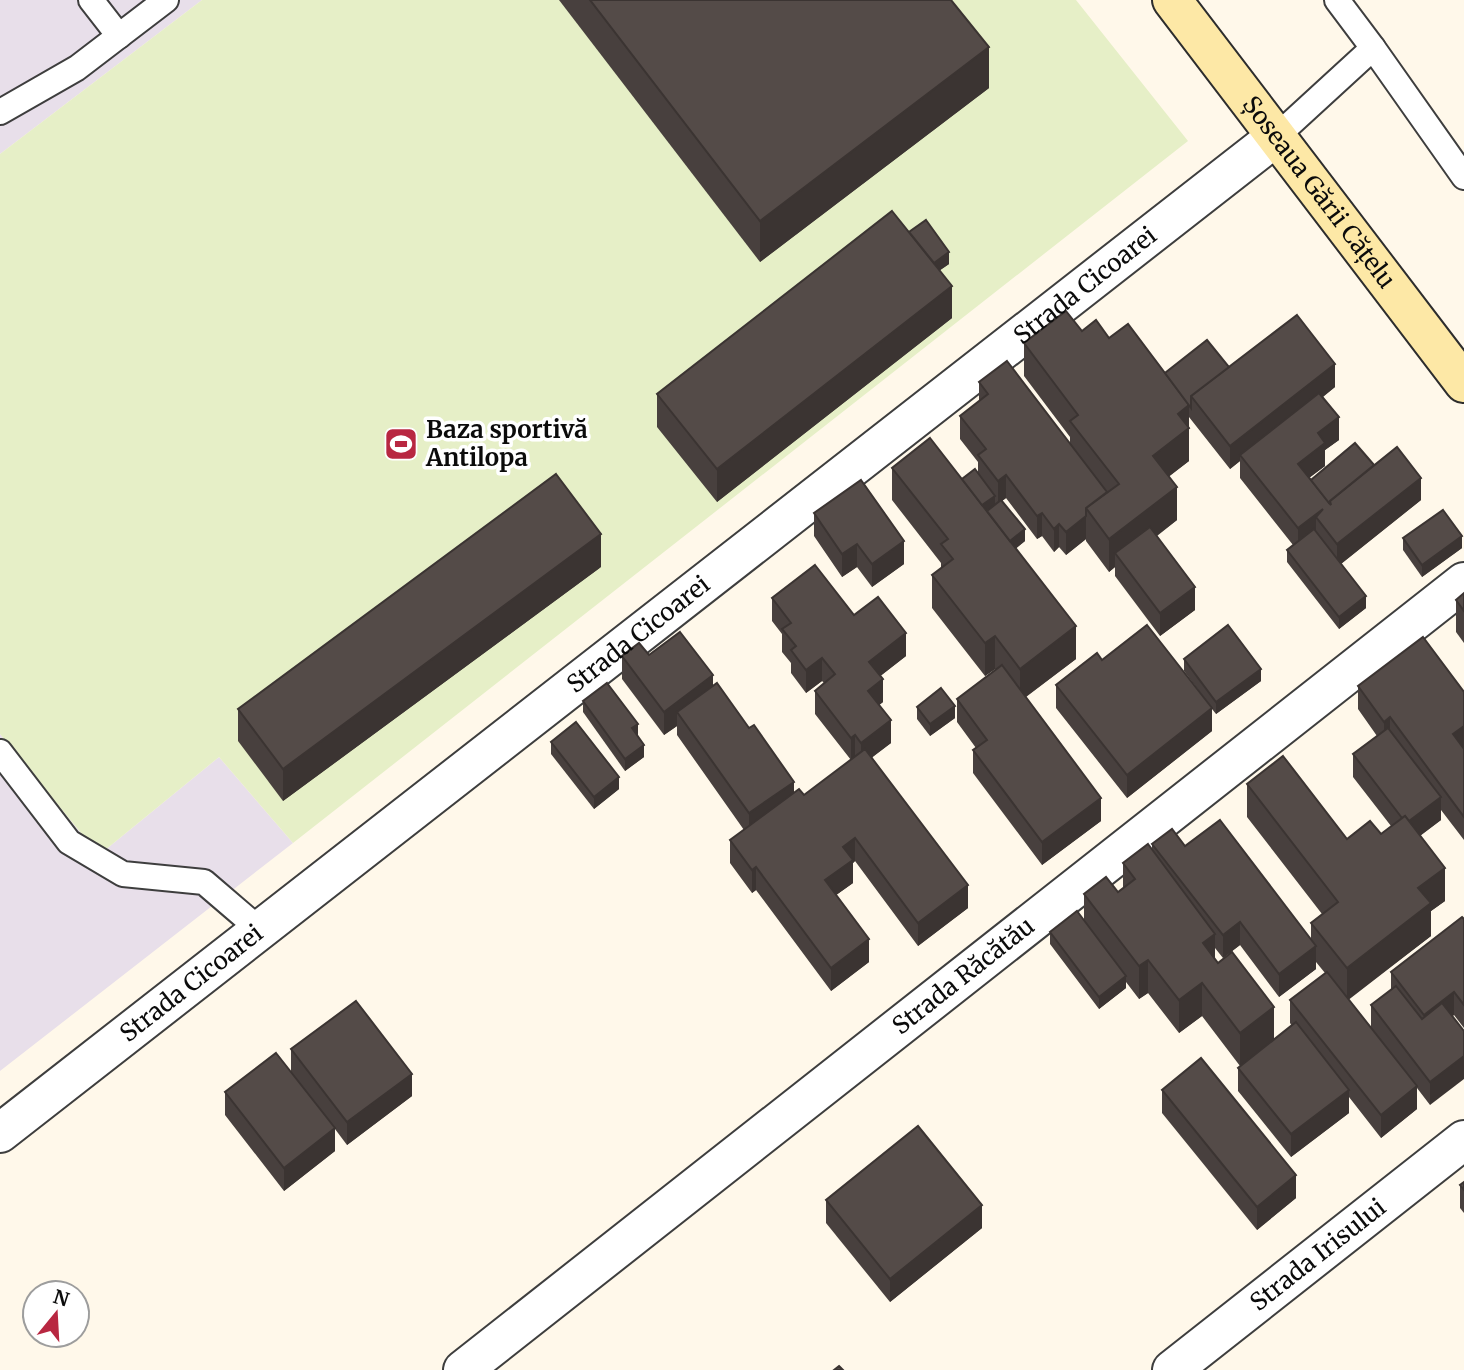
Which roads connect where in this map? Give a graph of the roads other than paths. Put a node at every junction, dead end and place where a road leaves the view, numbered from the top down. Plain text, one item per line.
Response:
1 (91, 0) edge
2 (166, 0) edge
3 (1172, 0) edge
4 (1337, 0) edge
5 (119, 36) junction
6 (1373, 48) junction
7 (0, 112) edge
8 (1277, 136) junction
9 (1464, 177) edge
10 (1464, 383) edge
11 (1464, 582) edge
12 (0, 752) edge
13 (260, 930) junction
14 (0, 1133) edge
15 (1464, 1140) edge
16 (463, 1370) edge
17 (1172, 1370) edge

1 - 5 lane
2 - 5 lane
3 - 8 main road, Șoseaua Gării Cățelu
4 - 6 lane
5 - 7 lane
6 - 8 lane
6 - 9 lane
8 - 10 main road, Șoseaua Gării Cățelu
8 - 13 street, Strada Cicoarei
11 - 16 street, Strada Răcătău
12 - 13 lane
13 - 14 street, Strada Cicoarei
15 - 17 street, Strada Irisului

